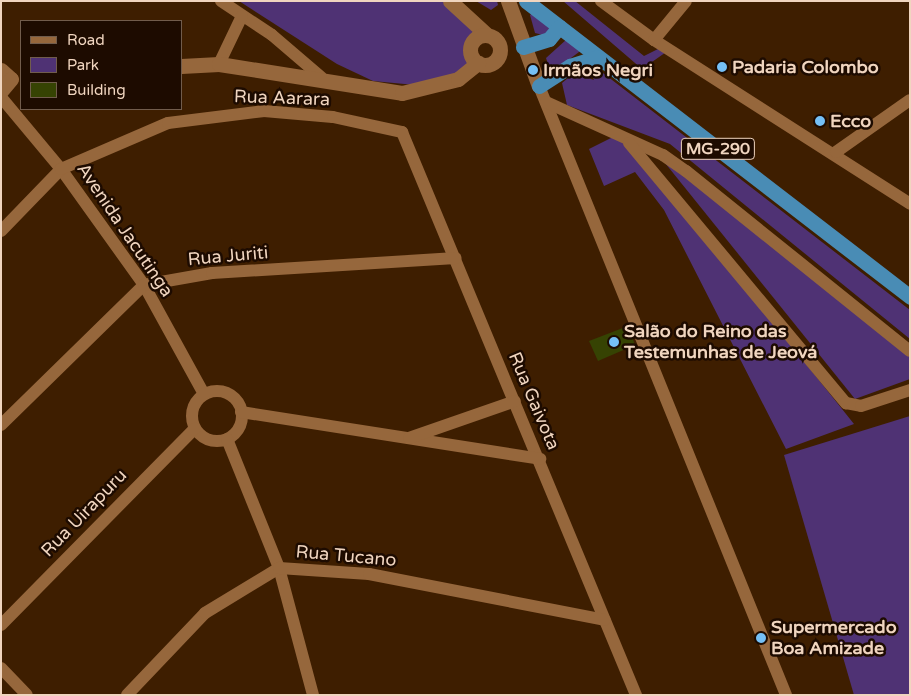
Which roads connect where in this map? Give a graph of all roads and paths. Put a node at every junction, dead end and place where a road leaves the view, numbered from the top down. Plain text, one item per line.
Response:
1 (221, 1) edge
2 (450, 1) edge
3 (601, 1) edge
4 (686, 1) edge
5 (532, 4) edge
6 (509, 7) edge
7 (242, 16) junction
8 (559, 27) junction
9 (654, 40) junction
10 (494, 42) junction
11 (523, 47) junction
12 (598, 57) junction
13 (478, 63) junction
14 (219, 64) junction
15 (182, 66) edge
16 (321, 77) junction
17 (539, 86) junction
18 (1, 97) edge
19 (910, 100) edge
20 (546, 102) junction
21 (391, 129) joint
22 (627, 141) junction
23 (836, 152) junction
24 (61, 169) junction
25 (910, 204) edge
26 (1, 231) edge
27 (456, 258) junction
28 (144, 286) junction
29 (910, 297) edge
30 (910, 352) edge
31 (910, 390) edge
32 (204, 394) junction
33 (515, 400) junction
34 (241, 412) junction
35 (1, 425) edge
36 (194, 428) junction
37 (409, 438) junction
38 (227, 439) junction
39 (540, 459) junction
40 (279, 568) junction
41 (605, 620) junction
42 (1, 625) edge
43 (1, 668) edge
44 (27, 695) edge
45 (128, 695) edge
46 (313, 695) edge
47 (636, 695) edge
48 (786, 695) edge

1 - 7 street
2 - 10 street
3 - 9 street
4 - 9 street
5 - 8 highway, MG-290
6 - 10 street
6 - 11 street
7 - 14 street
7 - 16 street
8 - 11 highway
8 - 12 highway, MG-290
9 - 23 street
10 - 11 street
10 - 13 street
10 - 13 street
11 - 17 street
12 - 17 highway
12 - 29 highway, MG-290
13 - 16 street
14 - 15 street
14 - 16 street
17 - 20 street
18 - 24 street, Avenida Jacutinga
19 - 23 street
20 - 22 street
20 - 48 street
21 - 24 street, Rua Aarara
21 - 27 street, Rua Gaivota
22 - 30 street
22 - 31 street
23 - 25 street
24 - 26 street, Rua Aarara
24 - 28 street, Avenida Jacutinga
27 - 28 street, Rua Juriti
27 - 33 street, Rua Gaivota
28 - 32 street, Avenida Jacutinga
28 - 35 street
32 - 34 street
32 - 36 street
33 - 37 street
33 - 39 street, Rua Gaivota
34 - 37 street
34 - 38 street
36 - 38 street
36 - 42 street, Rua Uirapuru
37 - 39 street
38 - 40 street
39 - 41 street, Rua Gaivota
40 - 41 street, Rua Tucano
40 - 45 street, Rua Tucano
40 - 46 street
41 - 47 street, Rua Gaivota
43 - 44 street

